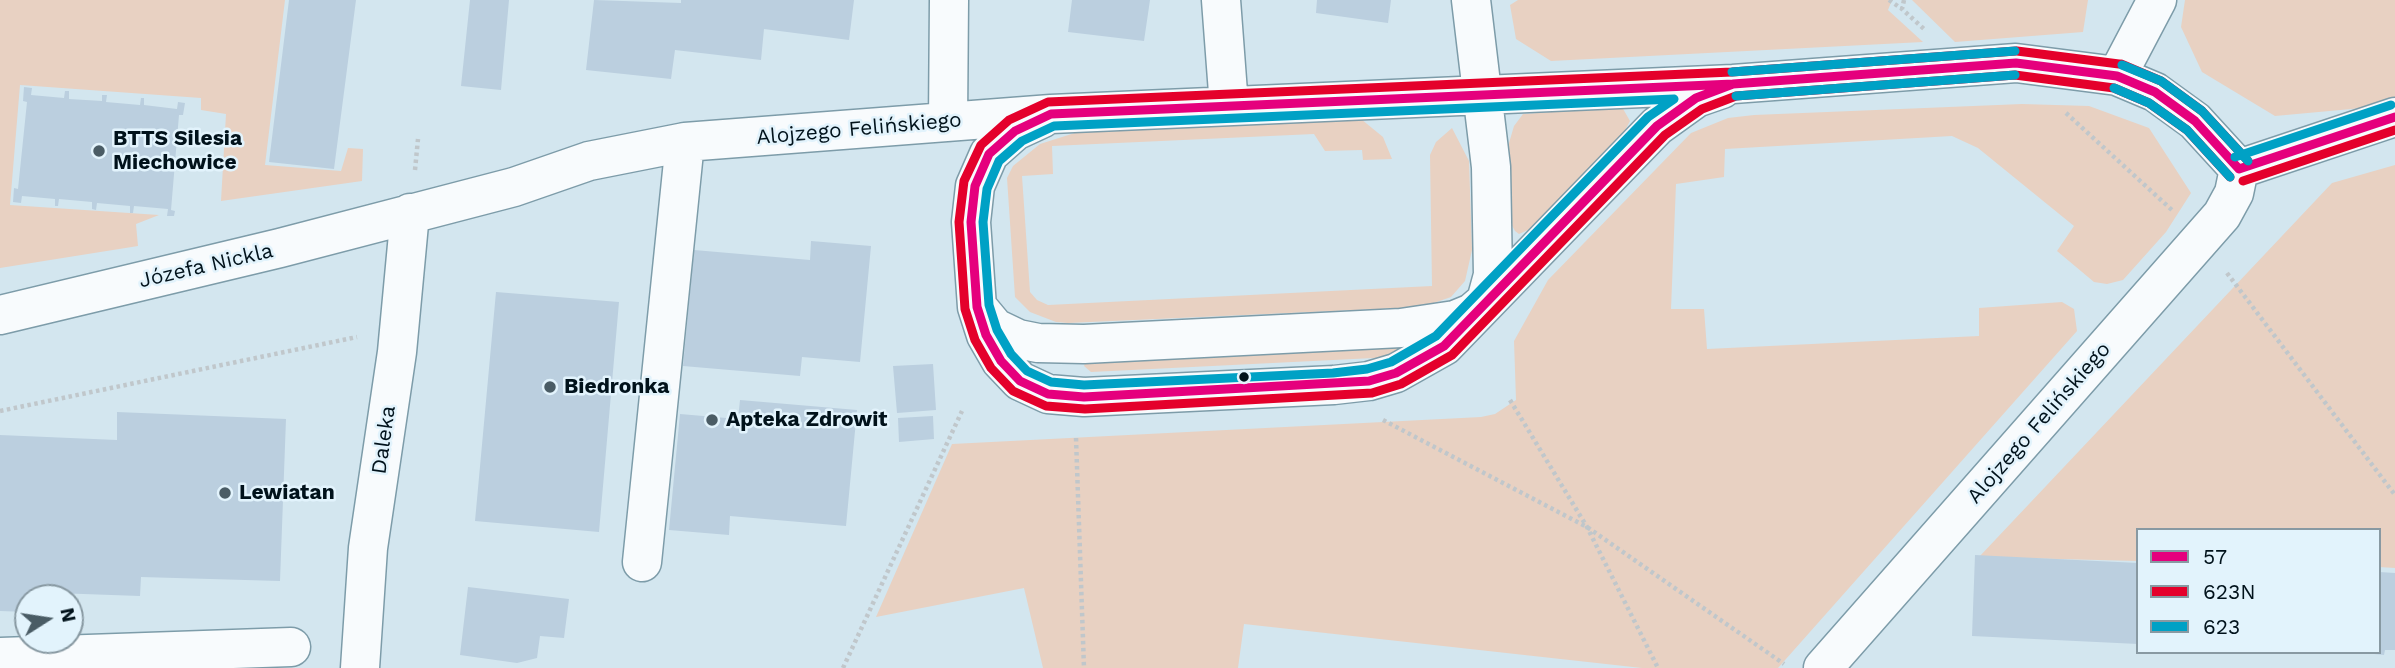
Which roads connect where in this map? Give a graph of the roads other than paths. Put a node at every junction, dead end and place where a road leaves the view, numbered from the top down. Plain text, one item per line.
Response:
1 (949, 0) edge
2 (1221, 0) edge
3 (1471, 0) edge
4 (2157, 0) edge
5 (2117, 76) junction
6 (1733, 84) junction
7 (1485, 95) junction
8 (1229, 106) junction
9 (1051, 114) junction
10 (2395, 117) edge
11 (948, 122) junction
12 (685, 142) junction
13 (2239, 169) junction
14 (410, 213) junction
15 (1486, 301) junction
16 (977, 306) junction
17 (0, 315) edge
18 (642, 562) dead end
19 (291, 647) dead end
20 (0, 657) edge
21 (360, 668) edge
22 (1823, 668) edge

1 - 11 street
2 - 8 street
3 - 7 street
4 - 5 street
5 - 6 street, Alojzego Felińskiego
5 - 13 street, Alojzego Felińskiego
6 - 7 street, Alojzego Felińskiego
6 - 15 street
7 - 8 street, Alojzego Felińskiego
7 - 15 street
8 - 9 street, Alojzego Felińskiego
9 - 11 street, Alojzego Felińskiego
9 - 16 street
10 - 13 street
11 - 12 street, Alojzego Felińskiego
12 - 14 street, Alojzego Felińskiego
12 - 18 street
13 - 22 street, Alojzego Felińskiego
14 - 17 street, Józefa Nickla
14 - 21 street, Daleka
15 - 16 street
15 - 16 street
19 - 20 street

